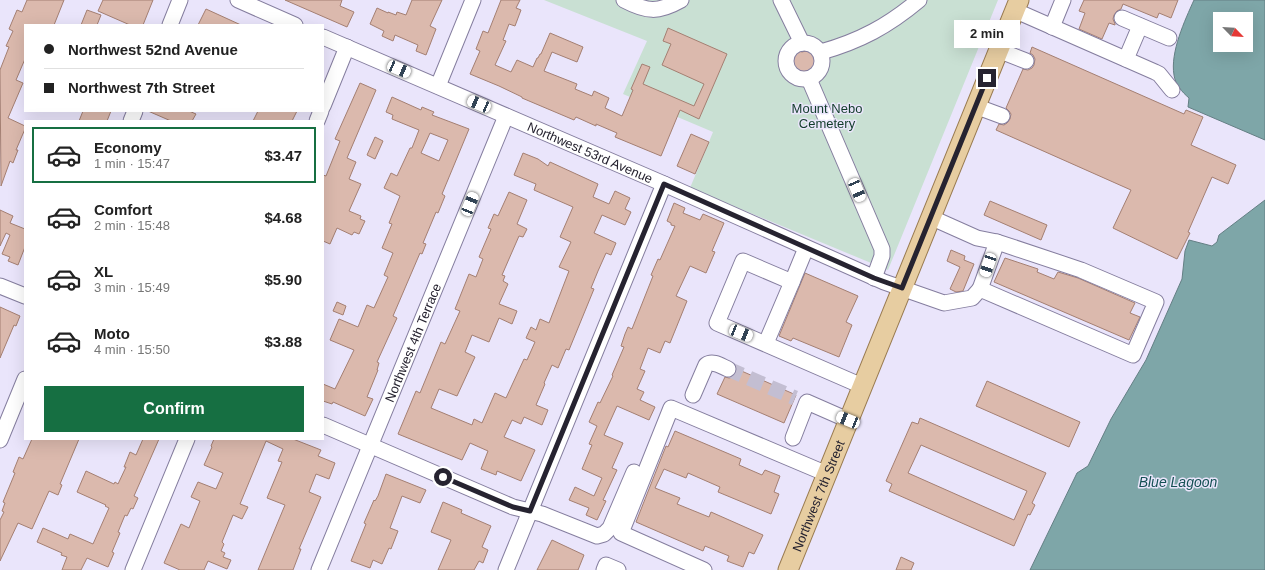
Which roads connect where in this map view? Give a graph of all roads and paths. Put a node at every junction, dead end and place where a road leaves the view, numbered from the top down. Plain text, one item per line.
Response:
1 (180, 0) edge
2 (238, 0) edge
3 (473, 0) edge
4 (624, 0) edge
5 (681, 0) edge
6 (781, 0) edge
7 (919, 0) edge
8 (1063, 0) edge
9 (1017, 5) edge
10 (269, 6) edge
11 (1122, 18) dead end
12 (170, 24) edge
13 (294, 24) edge
14 (1140, 26) junction
15 (1052, 27) junction
16 (324, 37) edge
17 (1169, 38) dead end
18 (802, 43) junction
19 (347, 47) junction
20 (998, 50) junction
21 (821, 52) junction
22 (1126, 59) junction
23 (1026, 61) dead end
24 (809, 79) junction
25 (438, 86) junction
26 (1172, 90) dead end
27 (324, 104) edge
28 (975, 106) junction
29 (506, 116) junction
30 (1002, 116) dead end
31 (664, 184) junction
32 (930, 217) junction
33 (997, 242) junction
34 (806, 248) junction
35 (874, 278) junction
36 (792, 282) junction
37 (0, 286) edge
38 (902, 288) junction
39 (980, 289) junction
40 (24, 296) edge
41 (766, 343) junction
42 (728, 369) tunnel mouth
43 (24, 381) edge
44 (862, 386) junction
45 (693, 395) dead end
46 (848, 420) junction
47 (324, 425) edge
48 (793, 438) dead end
49 (0, 440) edge
50 (187, 440) edge
51 (370, 446) junction
52 (634, 472) dead end
53 (827, 474) junction
54 (530, 511) junction
55 (133, 570) edge
56 (320, 570) edge
57 (506, 570) edge
58 (604, 570) edge
59 (618, 570) edge
60 (704, 570) edge
61 (788, 570) edge

1 - 12 street
2 - 10 street
3 - 25 street
4 - 5 street
6 - 18 street
7 - 21 street
8 - 15 street
9 - 15 street
9 - 20 main road, Northwest 7th Street
10 - 13 street
11 - 14 street
14 - 17 street
14 - 22 street
15 - 22 street
16 - 19 street, Northwest 53rd Avenue
18 - 21 street
18 - 24 street
19 - 25 street, Northwest 53rd Avenue
19 - 27 street
20 - 23 street
20 - 28 main road, Northwest 7th Street
21 - 24 street
22 - 26 street
24 - 35 street
25 - 29 street, Northwest 53rd Avenue
28 - 30 street
28 - 32 main road, Northwest 7th Street
29 - 31 street, Northwest 53rd Avenue
29 - 51 street, Northwest 4th Terrace
31 - 34 street, Northwest 53rd Avenue
31 - 54 street
32 - 33 street
32 - 38 main road, Northwest 7th Street
33 - 39 street
33 - 39 street
34 - 35 street, Northwest 53rd Avenue
34 - 36 street
35 - 38 street, Northwest 53rd Avenue
36 - 41 street
36 - 41 street
37 - 40 street
38 - 39 street, Northwest 53rd Avenue
38 - 44 main road, Northwest 7th Street
41 - 44 street
42 - 45 street
43 - 49 street
44 - 46 main road, Northwest 7th Street
46 - 48 street
46 - 53 main road, Northwest 7th Street
47 - 51 street
50 - 55 street
51 - 54 street
51 - 56 street, Northwest 4th Terrace
52 - 54 street
53 - 60 street
53 - 61 main road, Northwest 7th Street
54 - 57 street
58 - 59 street

